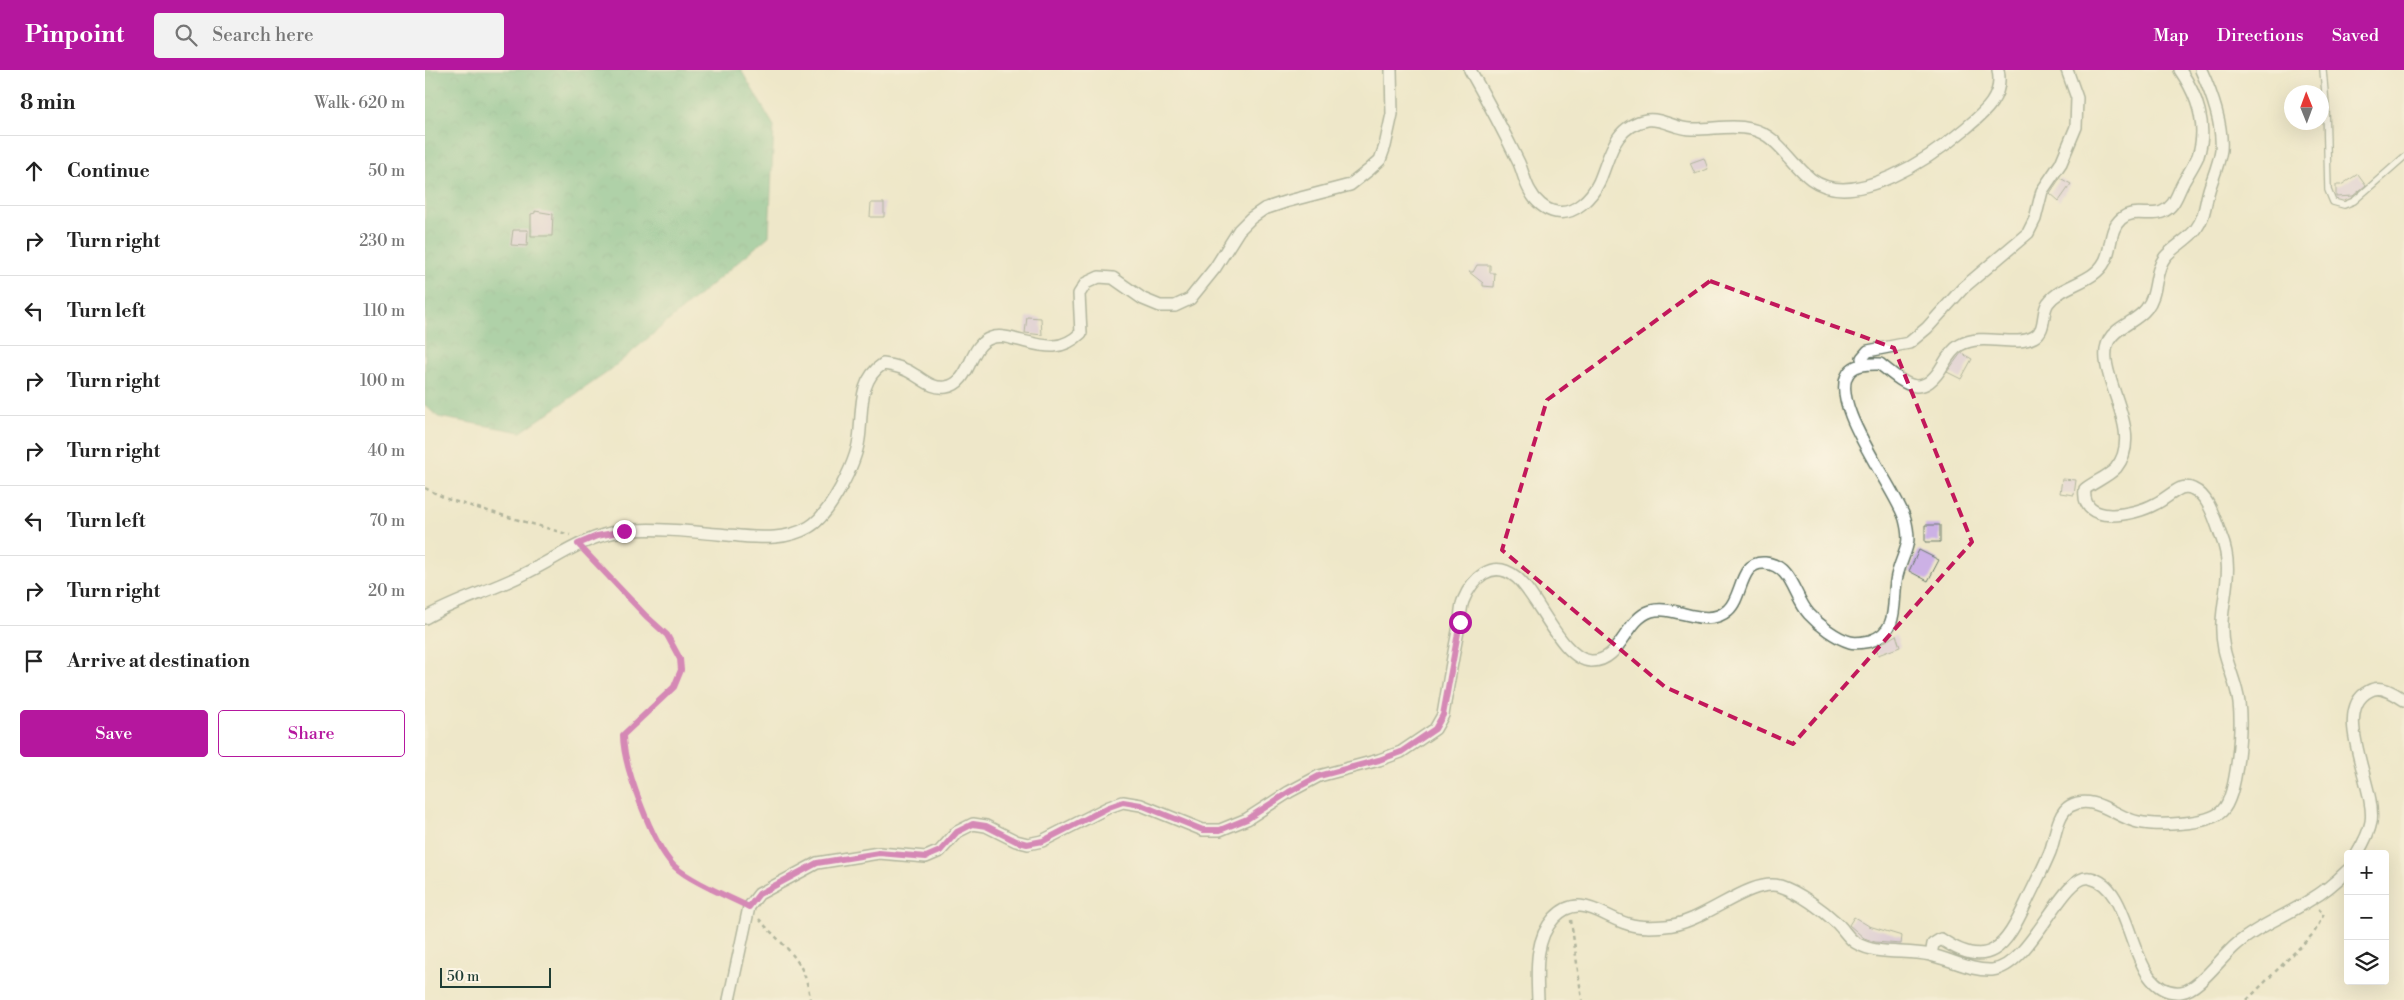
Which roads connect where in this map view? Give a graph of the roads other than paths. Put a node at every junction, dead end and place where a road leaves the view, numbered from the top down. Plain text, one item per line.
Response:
1 (1391, 70) edge
2 (1470, 70) edge
3 (1998, 70) edge
4 (2067, 70) edge
5 (2180, 70) edge
6 (2201, 70) edge
7 (2323, 70) edge
8 (2404, 157) edge
9 (1863, 365) junction
10 (425, 618) edge
11 (2404, 700) edge
12 (2359, 850) edge
13 (2344, 873) edge
14 (1931, 955) junction
15 (729, 1000) edge
16 (1538, 1000) edge

1 - 10 street
2 - 3 street
4 - 9 street
5 - 9 street
6 - 14 street
7 - 8 lane
9 - 15 street
11 - 12 street
13 - 14 street
14 - 16 street

